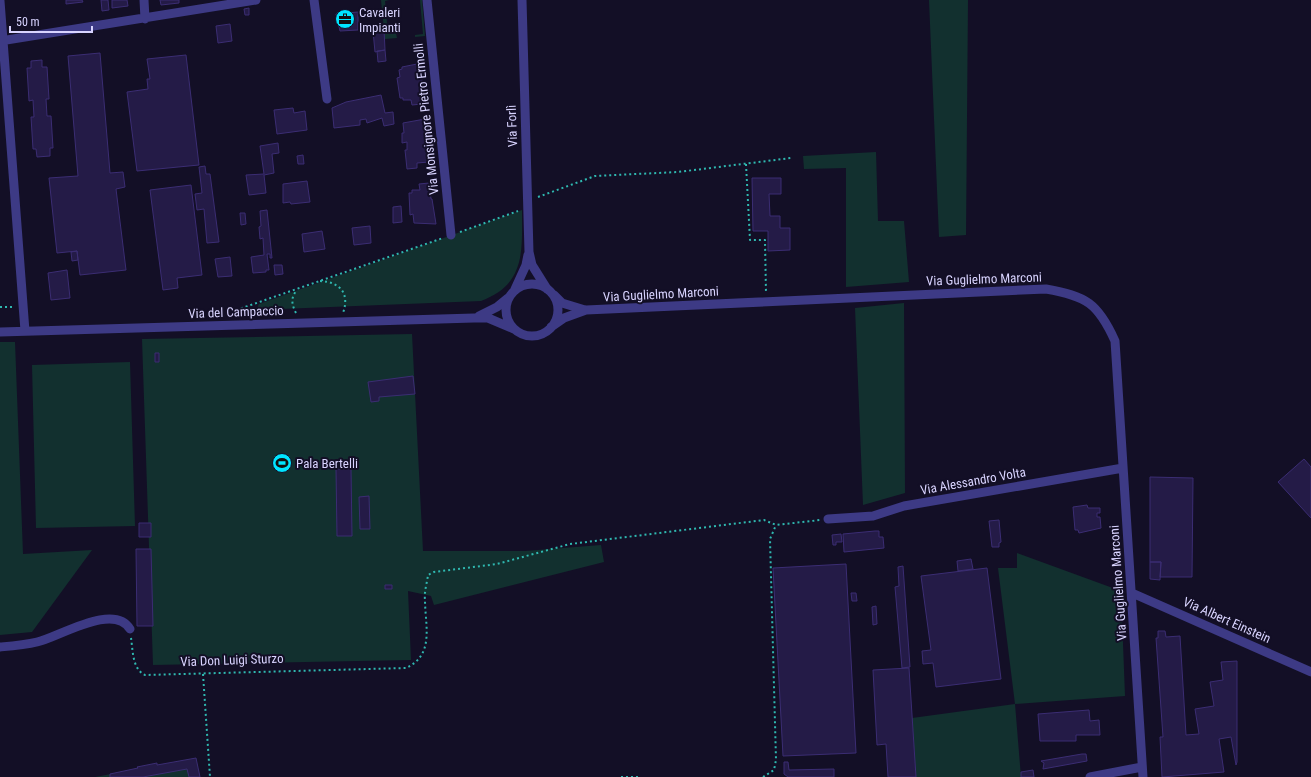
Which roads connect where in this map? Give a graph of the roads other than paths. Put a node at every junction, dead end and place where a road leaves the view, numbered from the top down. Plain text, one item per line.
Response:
1 (0, 0) edge
2 (144, 0) edge
3 (256, 0) edge
4 (314, 0) edge
5 (427, 0) edge
6 (522, 0) edge
7 (232, 2) edge
8 (145, 19) junction
9 (2, 40) edge
10 (327, 99) dead end
11 (450, 235) road end
12 (529, 252) junction
13 (550, 292) junction
14 (512, 294) junction
15 (586, 310) junction
16 (474, 318) junction
17 (552, 327) junction
18 (514, 329) junction
19 (25, 331) junction
20 (0, 332) edge
21 (1123, 468) junction
22 (828, 519) road end
23 (1132, 593) junction
24 (130, 629) road end
25 (0, 647) edge
26 (1311, 672) edge
27 (1143, 772) edge
28 (1090, 777) edge

1 - 9 street
2 - 8 street
3 - 7 street
4 - 10 street
5 - 11 street, Via Monsignore Pietro Ermolli
6 - 12 street, Via Forlì
7 - 8 street
8 - 9 street
9 - 19 street
12 - 13 street, Via Forlì
12 - 14 street, Via Forlì
13 - 14 street
13 - 15 street, Via Guglielmo Marconi
13 - 17 street
14 - 16 street, Via del Campaccio
14 - 18 street
15 - 17 street, Via Guglielmo Marconi
15 - 21 street, Via Guglielmo Marconi
16 - 18 street, Via del Campaccio
16 - 19 street, Via del Campaccio
17 - 18 street
19 - 20 street, Via del Campaccio
21 - 22 street, Via Alessandro Volta
21 - 23 street, Via Guglielmo Marconi
23 - 26 street, Via Albert Einstein
23 - 27 street, Via Guglielmo Marconi
24 - 25 street
27 - 28 street

